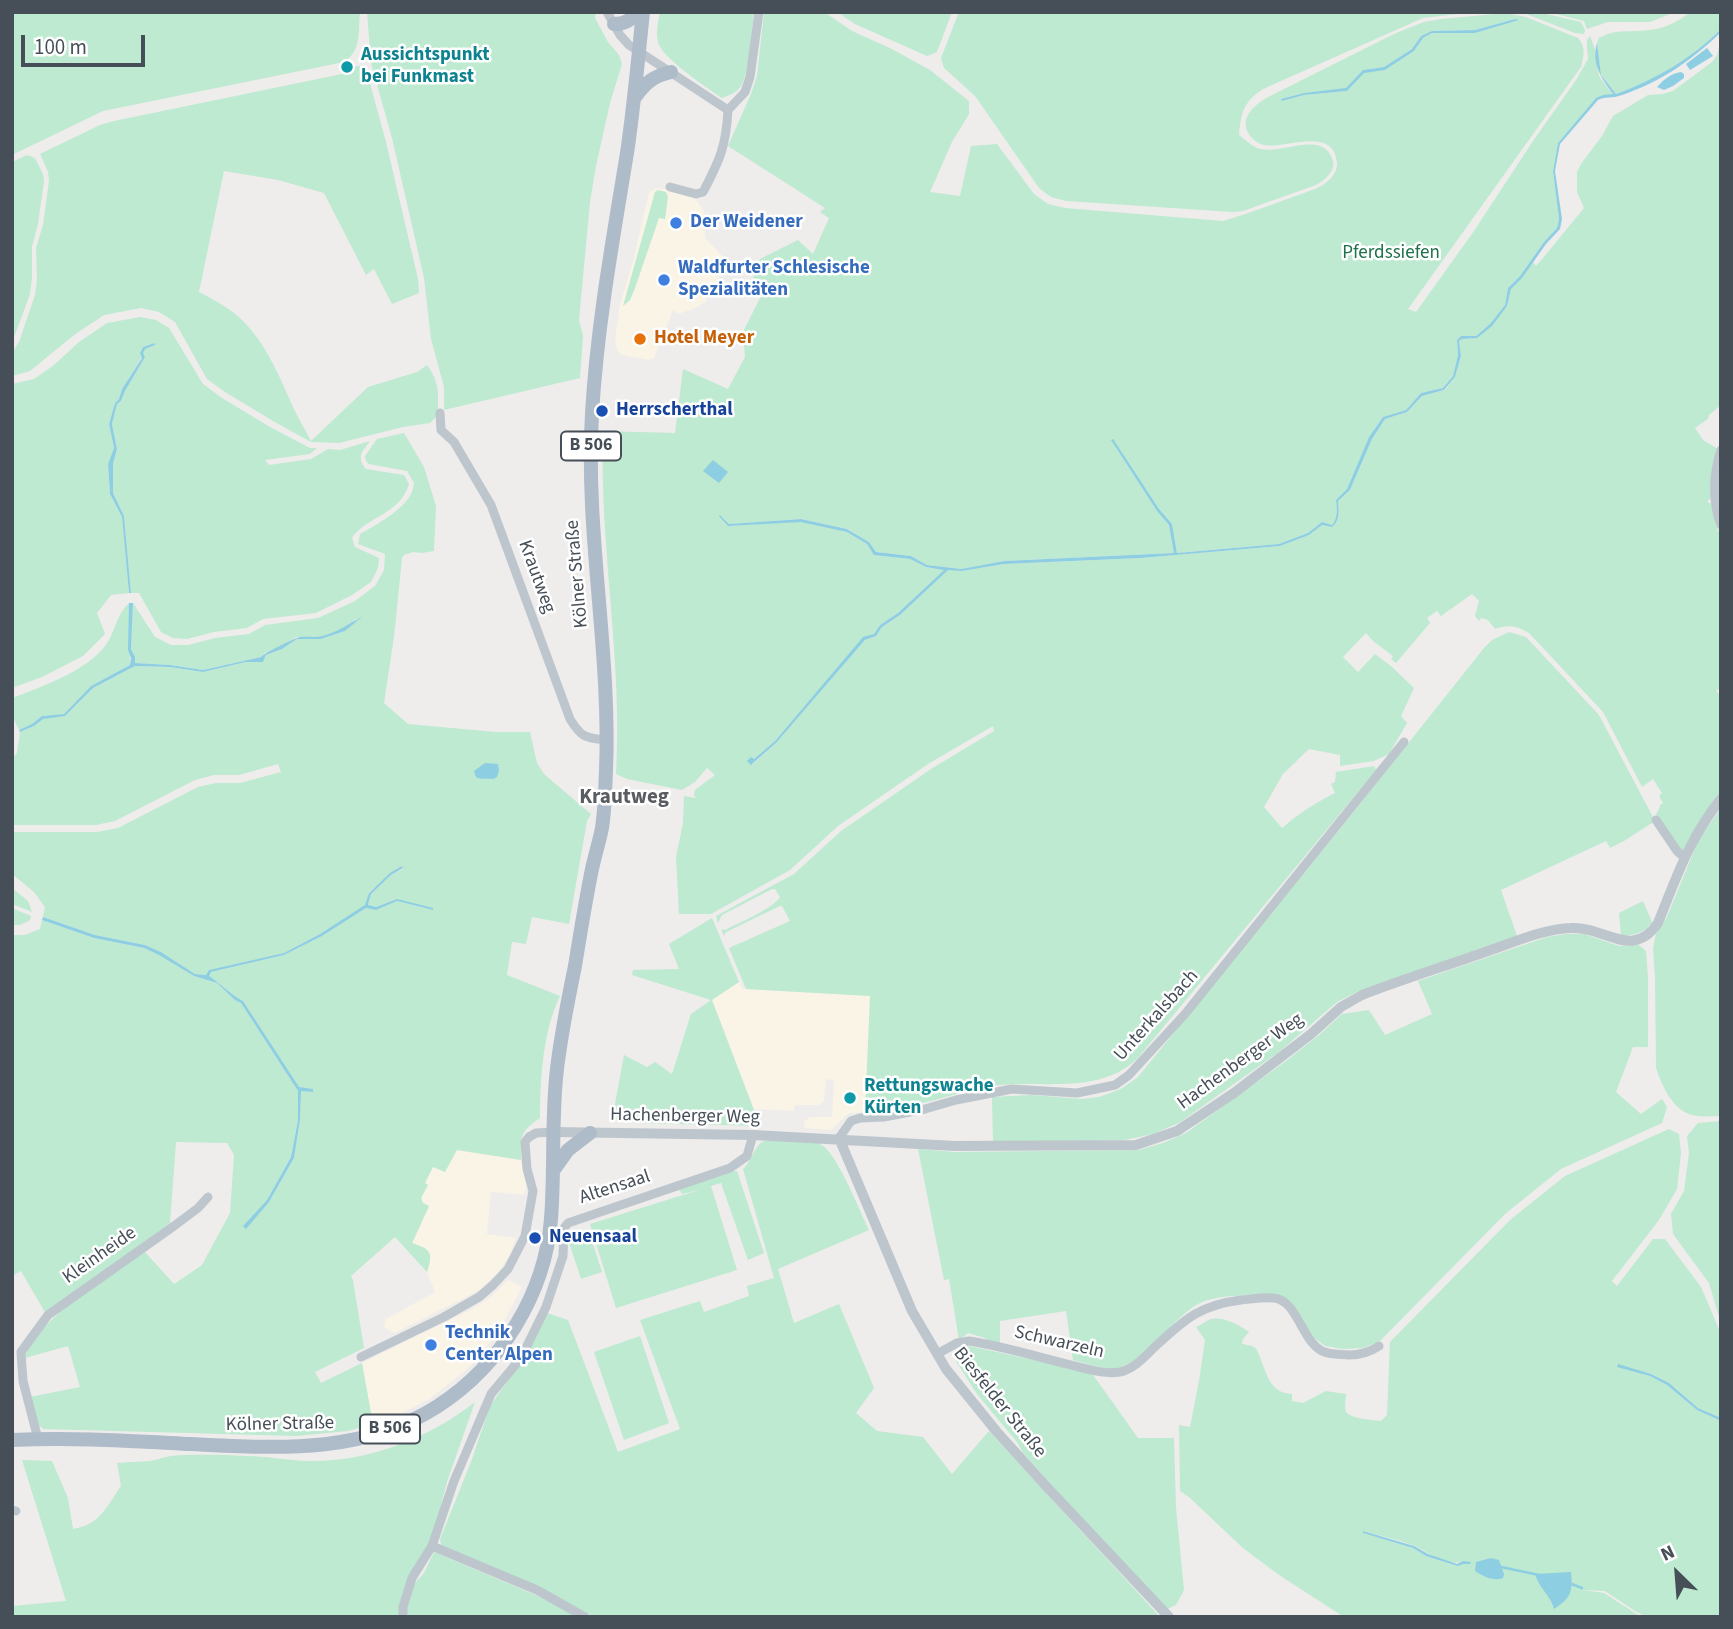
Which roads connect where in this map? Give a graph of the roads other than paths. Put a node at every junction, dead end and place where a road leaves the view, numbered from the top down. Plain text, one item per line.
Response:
1 (637, 12) edge
2 (643, 12) edge
3 (759, 12) edge
4 (611, 18) edge
5 (639, 52) junction
6 (671, 72) junction
7 (635, 97) junction
8 (728, 110) junction
9 (670, 187) dead end
10 (440, 413) dead end
11 (1721, 450) edge
12 (1721, 525) edge
13 (606, 740) junction
14 (1404, 742) dead end
15 (1721, 799) edge
16 (1656, 820) dead end
17 (1684, 857) junction
18 (554, 1132) junction
19 (590, 1133) junction
20 (753, 1135) junction
21 (839, 1138) junction
22 (552, 1172) junction
23 (208, 1197) dead end
24 (1379, 1346) dead end
25 (16, 1353) edge
26 (937, 1354) junction
27 (361, 1357) dead end
28 (38, 1439) junction
29 (12, 1440) edge
30 (432, 1546) junction
31 (403, 1617) edge
32 (585, 1617) edge
33 (1169, 1617) edge

1 - 4 main road
2 - 5 main road, Kölner Straße / B 506
3 - 8 street
4 - 5 street
5 - 6 street
5 - 7 main road, Kölner Straße / B 506
6 - 7 main road
6 - 8 street
7 - 13 main road, Kölner Straße / B 506
8 - 9 street
10 - 13 street, Krautweg
11 - 12 street
13 - 18 main road, Kölner Straße / B 506
14 - 21 street, Unterkalsbach
15 - 17 street, Hachenberger Weg
16 - 17 street
17 - 21 street, Hachenberger Weg
18 - 19 street, Hachenberger Weg
18 - 22 main road, Kölner Straße / B 506
18 - 27 street
19 - 20 street, Hachenberger Weg
19 - 22 main road
20 - 21 street, Hachenberger Weg
20 - 30 street, Altensaal
21 - 26 street, Biesfelder Straße
22 - 28 main road, Kölner Straße / B 506
23 - 25 street, Kleinheide
24 - 26 street, Schwarzeln
25 - 28 street, Kleinheide
26 - 33 street, Biesfelder Straße
28 - 29 main road, Kölner Straße / B 506
30 - 31 street, Altensaal
30 - 32 street

